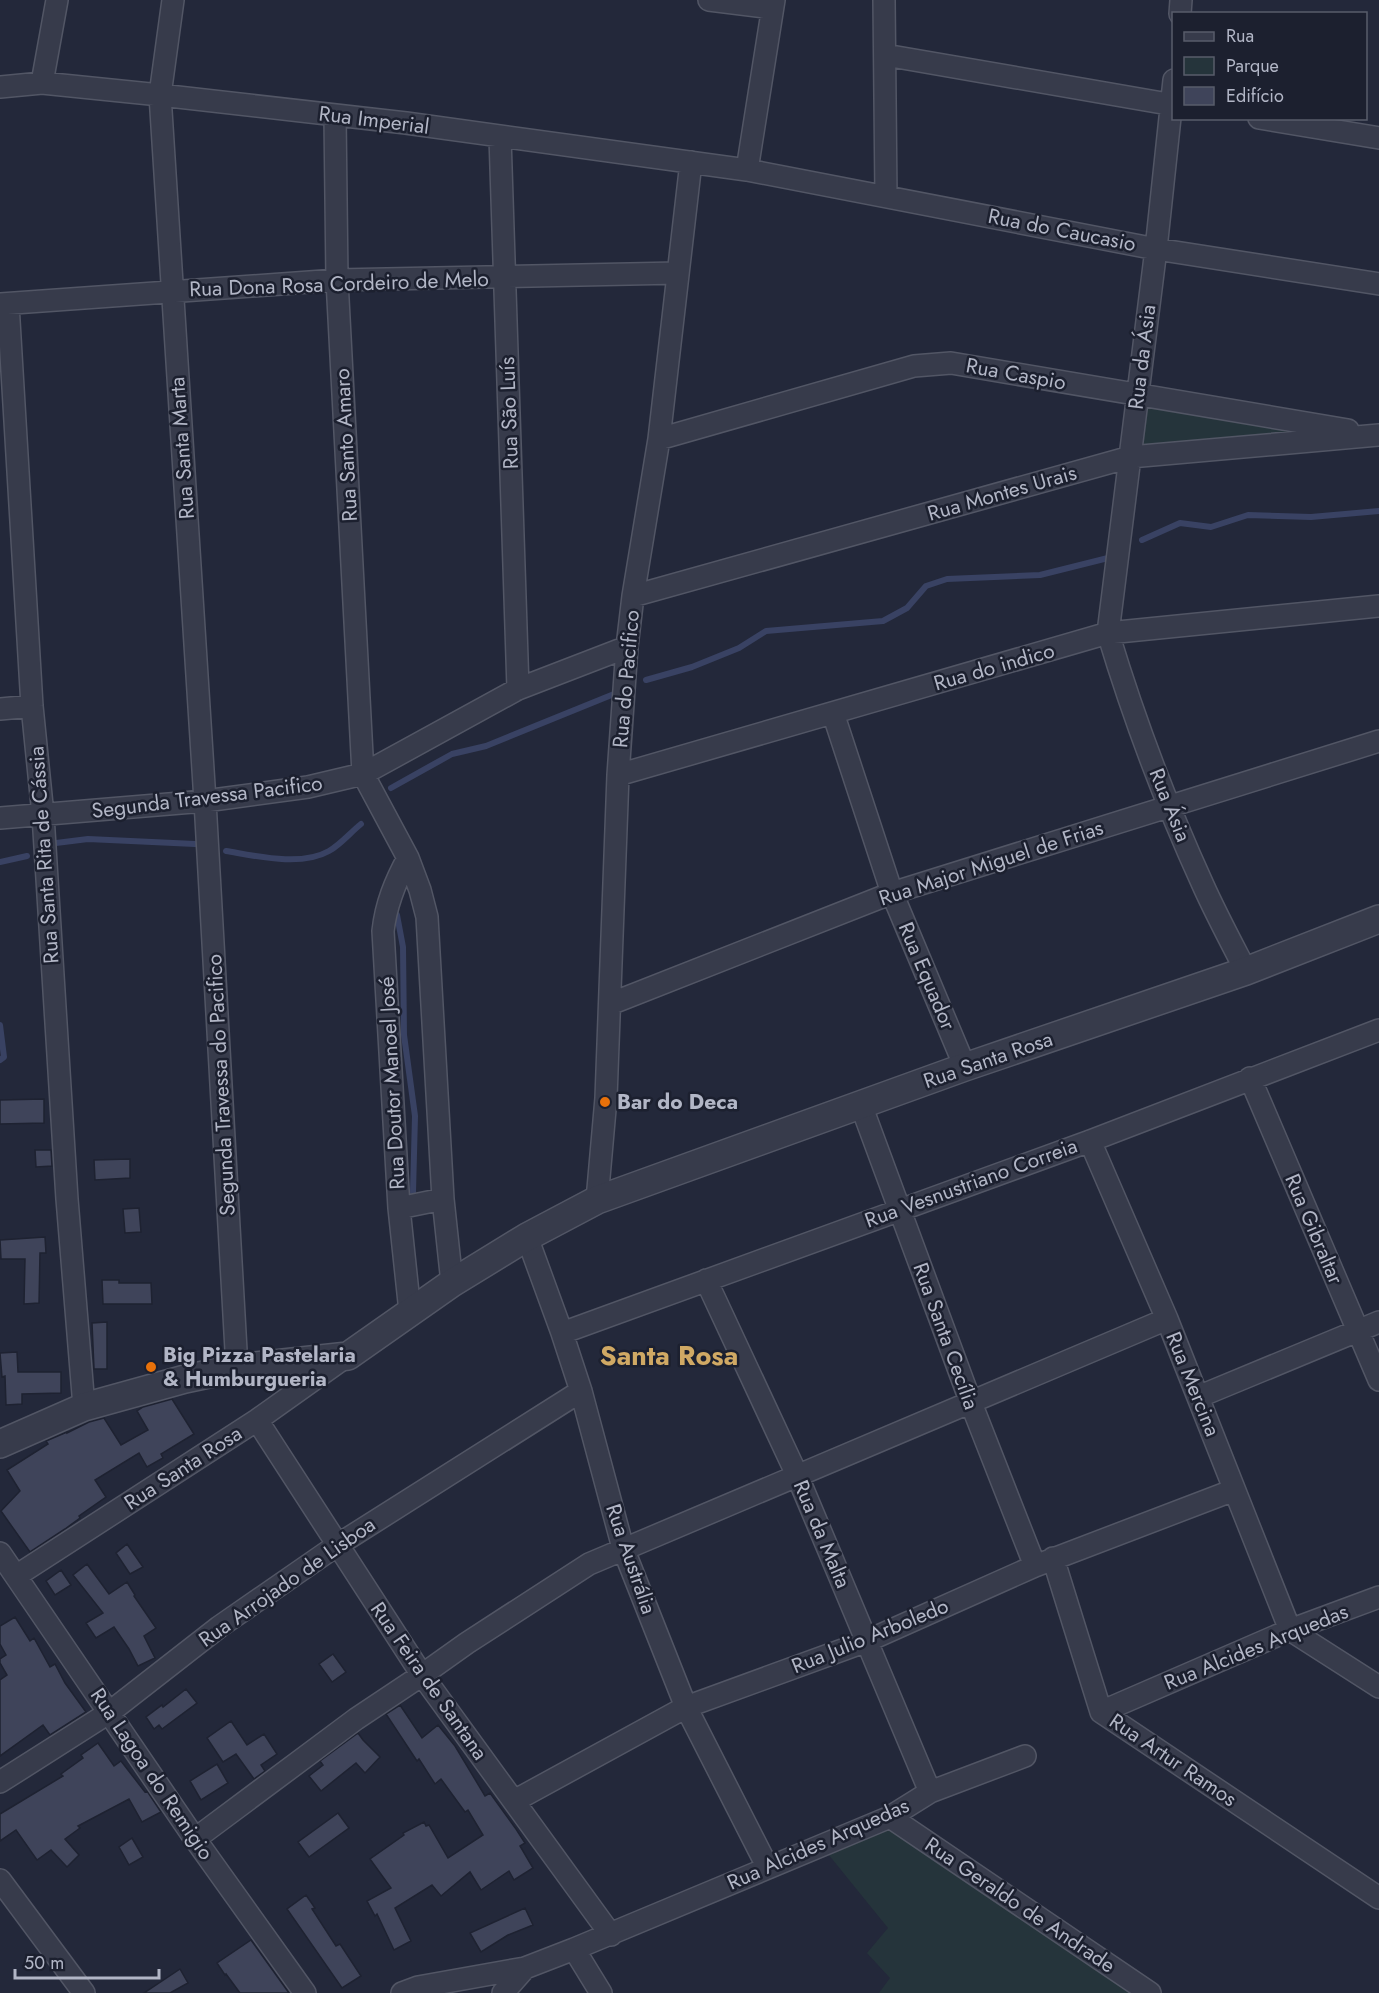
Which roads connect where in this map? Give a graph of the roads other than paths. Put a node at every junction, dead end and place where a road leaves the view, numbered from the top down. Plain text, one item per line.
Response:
1 (57, 0) edge
2 (173, 0) edge
3 (709, 0) edge
4 (884, 0) edge
5 (773, 4) edge
6 (885, 56) junction
7 (42, 83) junction
8 (0, 87) edge
9 (160, 95) junction
10 (1172, 105) edge
11 (335, 116) junction
12 (1271, 120) edge
13 (500, 137) junction
14 (1379, 138) edge
15 (691, 162) junction
16 (747, 170) junction
17 (886, 196) junction
18 (1156, 249) junction
19 (678, 273) junction
20 (505, 278) junction
21 (337, 280) junction
22 (1379, 284) edge
23 (172, 291) junction
24 (4, 304) edge
25 (1137, 395) junction
26 (1379, 435) edge
27 (659, 439) junction
28 (1130, 457) junction
29 (633, 596) junction
30 (1379, 606) edge
31 (1108, 633) junction
32 (627, 647) junction
33 (518, 689) junction
34 (32, 706) junction
35 (0, 709) edge
36 (833, 713) junction
37 (1379, 741) edge
38 (363, 774) junction
39 (618, 775) junction
40 (205, 801) junction
41 (1169, 807) junction
42 (43, 814) junction
43 (0, 818) edge
44 (408, 858) junction
45 (892, 893) junction
46 (1379, 919) edge
47 (1246, 971) junction
48 (610, 1004) junction
49 (1379, 1030) edge
50 (965, 1067) junction
51 (1250, 1078) junction
52 (861, 1105) junction
53 (1090, 1140) junction
54 (443, 1199) junction
55 (597, 1200) junction
56 (399, 1208) junction
57 (899, 1209) junction
58 (527, 1237) junction
59 (706, 1280) junction
60 (452, 1283) junction
61 (410, 1312) junction
62 (1167, 1319) junction
63 (1379, 1322) edge
64 (1357, 1332) junction
65 (562, 1333) junction
66 (348, 1356) junction
67 (237, 1368) junction
68 (1379, 1380) edge
69 (581, 1391) junction
70 (1198, 1397) junction
71 (971, 1403) junction
72 (84, 1407) junction
73 (257, 1420) junction
74 (0, 1444) edge
75 (797, 1475) junction
76 (1234, 1490) junction
77 (336, 1546) junction
78 (624, 1548) junction
79 (0, 1553) edge
80 (1044, 1562) junction
81 (16, 1576) junction
82 (1379, 1597) edge
83 (1290, 1630) junction
84 (867, 1641) junction
85 (422, 1675) junction
86 (1379, 1687) edge
87 (686, 1707) junction
88 (110, 1712) junction
89 (1101, 1712) junction
90 (1025, 1756) dead end
91 (0, 1782) edge
92 (930, 1792) junction
93 (514, 1801) junction
94 (890, 1816) junction
95 (195, 1839) junction
96 (768, 1868) junction
97 (0, 1880) edge
98 (1379, 1898) edge
99 (611, 1935) junction
100 (574, 1949) junction
101 (525, 1968) junction
102 (84, 1993) edge
103 (305, 1993) edge
104 (402, 1993) edge
105 (503, 1993) edge
106 (601, 1993) edge
107 (1150, 1993) edge

1 - 7 street
2 - 9 street, Rua Santa Marta
3 - 5 street
4 - 6 street
5 - 16 street
6 - 10 street
6 - 17 street
7 - 8 street, Rua Imperial
7 - 9 street, Rua Imperial
9 - 11 street, Rua Imperial
9 - 23 street, Rua Santa Marta
10 - 18 street, Rua da Ásia
11 - 13 street, Rua Imperial
11 - 21 street, Rua Santo Amaro
12 - 14 street
13 - 15 street, Rua Imperial
13 - 20 street, Rua São Luís
15 - 16 street, Rua Imperial
15 - 19 street, Rua do Pacifico
16 - 17 street, Rua do Caucasio
17 - 18 street, Rua do Caucasio
18 - 22 street, Rua do Caucasio
18 - 25 street, Rua da Ásia
19 - 20 street, Rua Dona Rosa Cordeiro de Melo
19 - 27 street, Rua do Pacifico
20 - 21 street, Rua Dona Rosa Cordeiro de Melo
20 - 33 street, Rua São Luís
21 - 23 street, Rua Dona Rosa Cordeiro de Melo
21 - 38 street, Rua Santo Amaro
23 - 24 street, Rua Dona Rosa Cordeiro de Melo
23 - 40 street, Rua Santa Marta
24 - 34 street, Rua Santa Rita de Cássia
25 - 26 street, Rua Caspio
25 - 27 street, Rua Caspio
25 - 28 street, Rua da Ásia
26 - 28 street, Rua Montes Urais
27 - 29 street, Rua do Pacifico
28 - 29 street, Rua Montes Urais
28 - 31 street, Rua da Ásia
29 - 32 street, Rua do Pacifico
30 - 31 street, Rua do indico
31 - 36 street, Rua do indico
31 - 41 street, Rua Ásia
32 - 33 street, Segunda Travessa Pacifico
32 - 39 street, Rua do Pacifico
33 - 38 street, Segunda Travessa Pacifico
34 - 35 street
34 - 42 street, Rua Santa Rita de Cássia
36 - 39 street, Rua do indico
36 - 45 street, Rua Equador
37 - 41 street, Rua Major Miguel de Frias
38 - 40 street, Segunda Travessa Pacifico
38 - 44 street, Rua Doutor Manoel José
39 - 48 street, Rua do Pacifico
40 - 42 street, Segunda Travessa Pacifico
40 - 67 street, Segunda Travessa do Pacifico
41 - 45 street, Rua Major Miguel de Frias
41 - 47 street, Rua Ásia
42 - 43 street
42 - 72 street, Rua Santa Rita de Cássia
44 - 54 street, Rua Doutor Manoel José
44 - 56 street, Rua Doutor Manoel José
45 - 48 street, Rua Major Miguel de Frias
45 - 50 street, Rua Equador
46 - 47 street, Rua Santa Rosa
47 - 50 street, Rua Santa Rosa
48 - 55 street, Rua do Pacifico
49 - 51 street, Rua Vesnustriano Correia
50 - 52 street, Rua Santa Rosa
51 - 53 street, Rua Vesnustriano Correia
51 - 64 street, Rua Gibraltar
52 - 55 street, Rua Santa Rosa
52 - 57 street, Rua Santa Cecília
53 - 57 street, Rua Vesnustriano Correia
53 - 62 street, Rua Mercina
54 - 56 street
54 - 60 street, Rua Doutor Manoel José
55 - 58 street, Rua Santa Rosa
56 - 61 street, Rua Doutor Manoel José
57 - 59 street, Rua Vesnustriano Correia
57 - 71 street, Rua Santa Cecília
58 - 60 street, Rua Santa Rosa
58 - 65 street, Rua Austrália
59 - 65 street, Rua Vesnustriano Correia
59 - 75 street, Rua da Malta
60 - 61 street, Rua Santa Rosa
61 - 66 street, Rua Santa Rosa
62 - 70 street, Rua Mercina
62 - 71 street
63 - 64 street
64 - 68 street, Rua Gibraltar
64 - 70 street
65 - 69 street, Rua Austrália
66 - 67 street
66 - 73 street, Rua Santa Rosa
67 - 72 street
69 - 77 street, Rua Arrojado de Lisboa
69 - 78 street, Rua Austrália
70 - 76 street, Rua Mercina
71 - 75 street
71 - 80 street, Rua Santa Cecília
72 - 74 street
73 - 77 street, Rua Feira de Santana
73 - 81 street, Rua Santa Rosa
75 - 78 street
75 - 84 street, Rua da Malta
76 - 80 street, Rua Julio Arboledo
76 - 83 street, Rua Mercina
77 - 85 street, Rua Feira de Santana
77 - 88 street, Rua Arrojado de Lisboa
78 - 85 street
78 - 87 street, Rua Austrália
79 - 81 street, Rua Lagoa do Remigio
80 - 84 street, Rua Julio Arboledo
80 - 89 street, Rua Artur Ramos
81 - 88 street, Rua Lagoa do Remigio
82 - 83 street, Rua Alcides Arquedas
83 - 86 street
83 - 89 street, Rua Alcides Arquedas
84 - 87 street, Rua Julio Arboledo
84 - 92 street, Rua da Malta
85 - 93 street, Rua Feira de Santana
85 - 95 street
87 - 93 street, Rua Julio Arboledo
87 - 96 street, Rua Austrália
88 - 91 street, Rua Arrojado de Lisboa
88 - 95 street, Rua Lagoa do Remigio
89 - 98 street, Rua Artur Ramos
90 - 92 street, Rua Alcides Arquedas
92 - 94 street, Rua Alcides Arquedas
93 - 99 street, Rua Feira de Santana
94 - 96 street, Rua Alcides Arquedas
94 - 107 street, Rua Geraldo de Andrade
95 - 103 street, Rua Lagoa do Remigio
96 - 99 street, Rua Alcides Arquedas
97 - 102 street
99 - 100 street, Rua Alcides Arquedas
100 - 101 street, Rua Alcides Arquedas
100 - 106 street
101 - 104 street, Rua Alcides Arquedas
101 - 105 street

